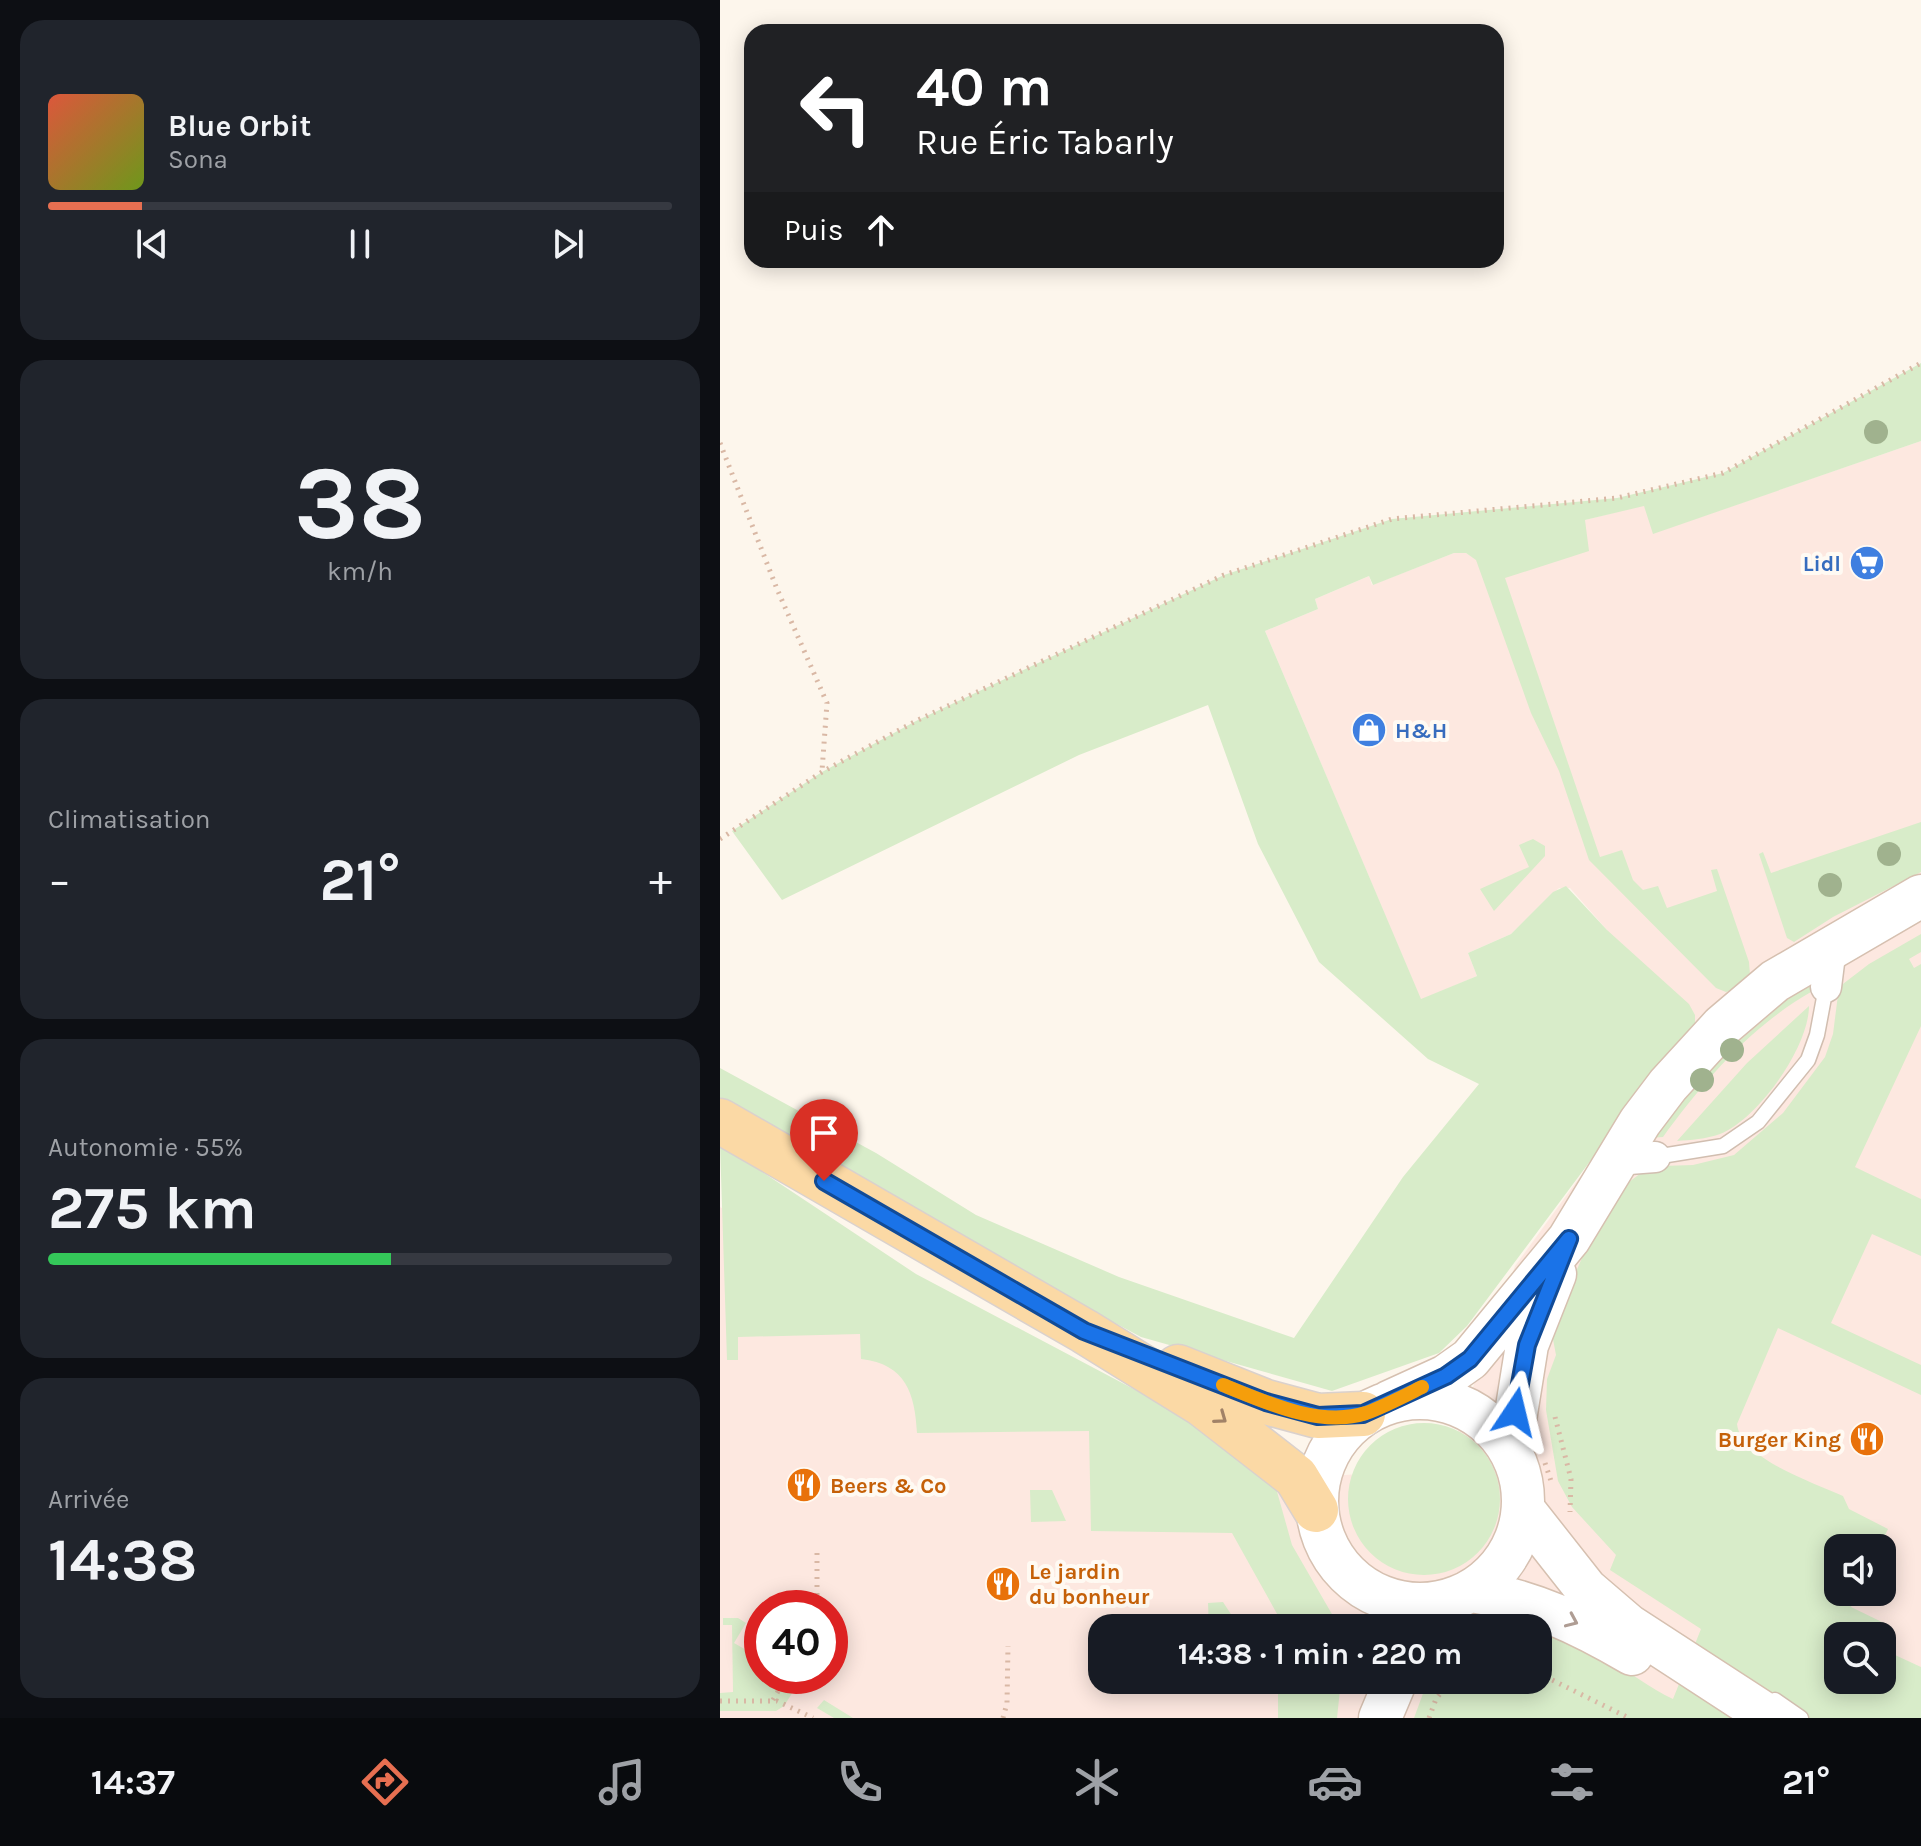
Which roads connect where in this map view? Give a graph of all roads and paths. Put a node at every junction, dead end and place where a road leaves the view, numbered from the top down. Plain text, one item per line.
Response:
1 (1921, 363) edge
2 (720, 443) edge
3 (822, 772) junction
4 (720, 839) edge
5 (1921, 896) edge
6 (1828, 967) junction
7 (720, 1121) edge
8 (1635, 1158) junction
9 (1569, 1239) junction
10 (1084, 1331) junction
11 (1376, 1408) junction
12 (1554, 1410) dead end
13 (1527, 1451) junction
14 (1541, 1498) junction
15 (1316, 1510) junction
16 (817, 1553) dead end
17 (1596, 1576) dead end
18 (1355, 1582) junction
19 (817, 1590) edge
20 (1447, 1609) edge
21 (1367, 1614) edge
22 (1678, 1639) dead end
23 (1008, 1646) dead end
24 (1552, 1680) edge
25 (777, 1694) edge
26 (1368, 1694) edge
27 (1439, 1694) edge
28 (720, 1701) edge
29 (773, 1701) junction
30 (1755, 1703) edge
31 (813, 1718) edge
32 (1003, 1718) edge
33 (1365, 1718) edge
34 (1429, 1718) edge
35 (1629, 1718) edge
36 (1801, 1718) edge

1 - 3 path
2 - 3 path
3 - 4 path
5 - 6 main road
6 - 8 main road
6 - 8 lane
7 - 10 main road
8 - 9 main road
9 - 11 main road
9 - 13 main road
10 - 11 main road
10 -> 15 main road
11 - 13 main road
11 - 15 main road
12 - 14 path
13 - 14 main road
13 - 14 path
14 - 17 lane
14 - 20 main road
14 - 30 main road
15 - 18 main road
16 - 19 path
18 - 20 main road
18 - 21 main road
20 -> 30 main road
22 - 30 lane
23 - 32 path
24 - 35 path
25 - 29 path
26 - 33 main road
27 - 34 path
28 - 29 path
29 - 31 path
30 - 36 lane

